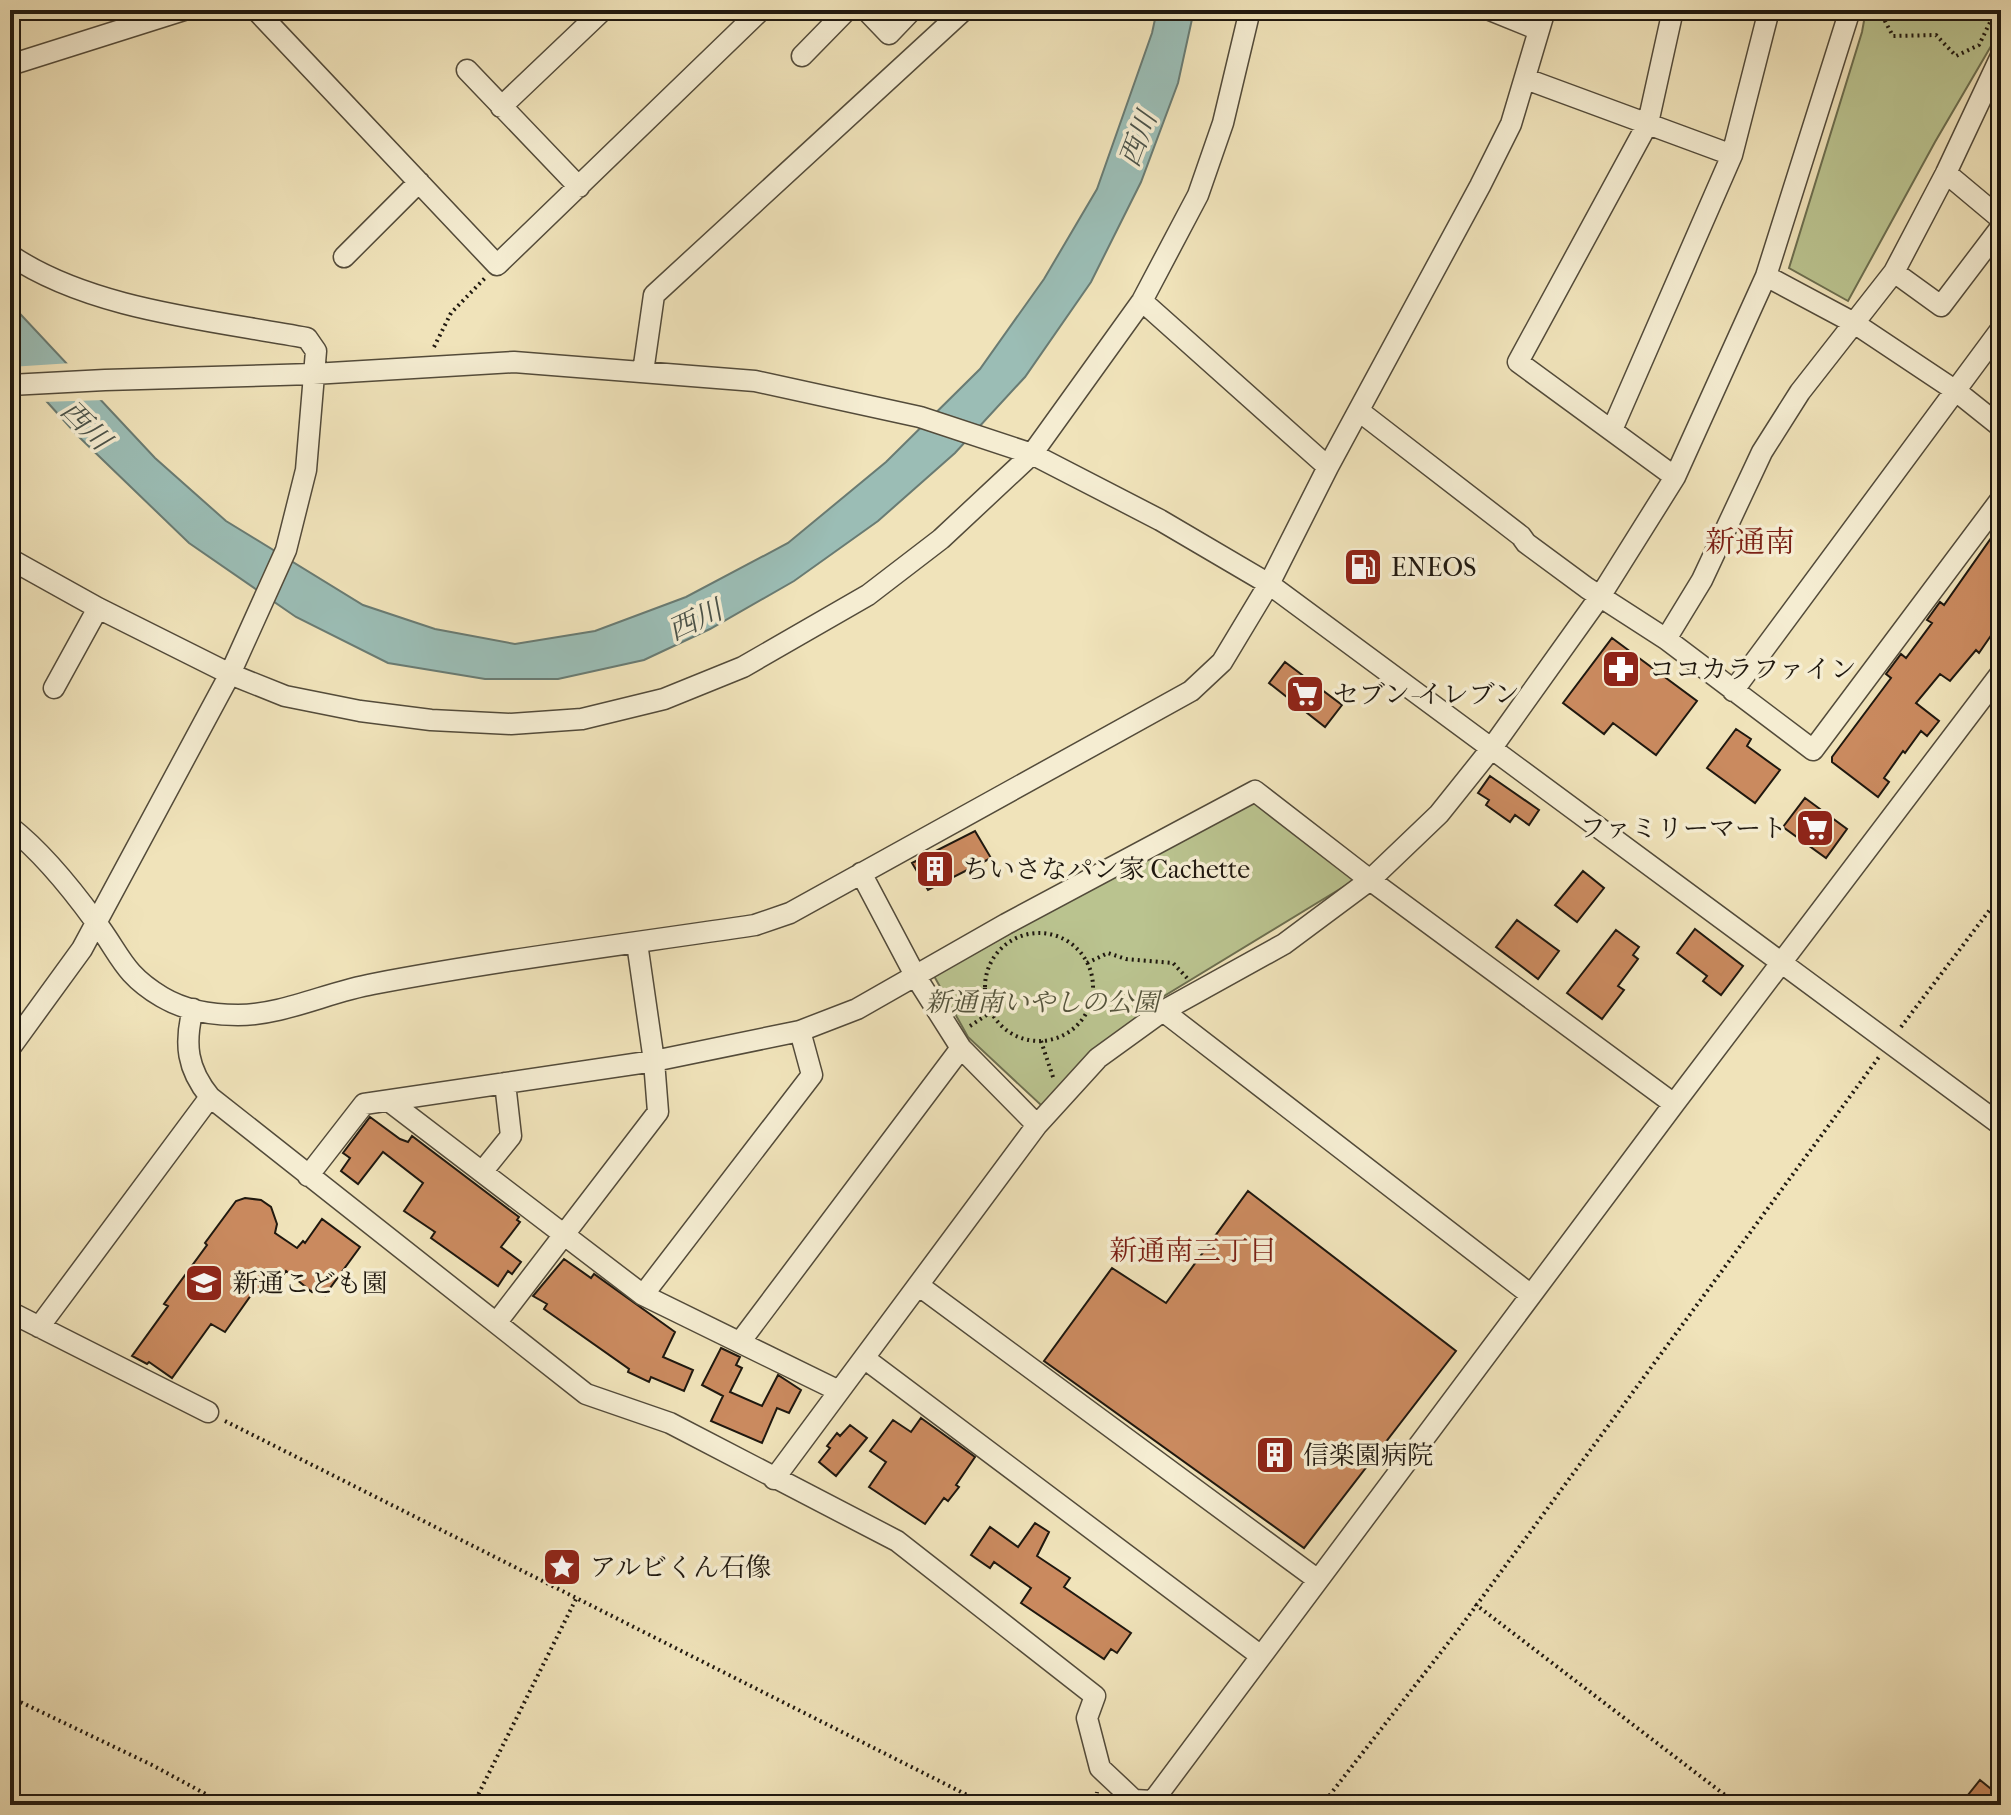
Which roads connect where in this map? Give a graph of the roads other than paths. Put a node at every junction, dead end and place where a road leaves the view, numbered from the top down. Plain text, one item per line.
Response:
1 (184, 10) edge
2 (256, 10) edge
3 (603, 10) edge
4 (761, 10) edge
5 (847, 10) edge
6 (866, 10) edge
7 (912, 10) edge
8 (964, 10) edge
9 (1250, 10) edge
10 (1490, 10) edge
11 (1673, 10) edge
12 (1769, 10) edge
13 (1850, 10) edge
14 (1542, 20) edge
15 (802, 56) dead end
16 (10, 65) edge
17 (1999, 65) edge
18 (467, 70) dead end
19 (1526, 79) junction
20 (501, 107) junction
21 (1648, 123) junction
22 (1732, 155) junction
23 (1946, 173) junction
24 (419, 182) junction
25 (579, 187) junction
26 (2001, 219) edge
27 (2001, 227) edge
28 (10, 255) edge
29 (344, 257) dead end
30 (1894, 272) junction
31 (1766, 276) junction
32 (1142, 301) junction
33 (1854, 323) junction
34 (2001, 329) edge
35 (643, 372) junction
36 (313, 374) junction
37 (10, 385) edge
38 (1956, 391) junction
39 (1359, 411) junction
40 (2001, 427) edge
41 (1612, 430) junction
42 (1032, 454) junction
43 (1328, 467) junction
44 (1675, 477) junction
45 (2001, 499) edge
46 (10, 559) edge
47 (1269, 584) junction
48 (1601, 595) junction
49 (98, 608) junction
50 (1666, 639) junction
51 (2001, 673) edge
52 (230, 674) junction
53 (54, 688) dead end
54 (1733, 691) junction
55 (1491, 749) junction
56 (10, 827) edge
57 (861, 873) junction
58 (1370, 880) junction
59 (96, 922) junction
60 (637, 943) junction
61 (1781, 964) junction
62 (916, 977) junction
63 (193, 1009) junction
64 (1163, 1011) junction
65 (800, 1031) junction
66 (962, 1039) junction
67 (10, 1048) edge
68 (654, 1061) junction
69 (505, 1083) junction
70 (389, 1101) junction
71 (204, 1104) junction
72 (1674, 1104) junction
73 (1037, 1125) junction
74 (2001, 1125) edge
75 (482, 1172) junction
76 (308, 1176) junction
77 (563, 1234) junction
78 (918, 1285) junction
79 (643, 1295) junction
80 (1531, 1295) junction
81 (10, 1312) edge
82 (497, 1322) junction
83 (39, 1327) junction
84 (740, 1342) junction
85 (864, 1358) junction
86 (839, 1391) junction
87 (208, 1412) road end
88 (774, 1479) junction
89 (1318, 1580) junction
90 (1261, 1656) junction

1 - 16 street
2 - 24 street
3 - 20 street
4 - 25 street
5 - 15 street
6 - 7 street
8 - 35 street
9 - 32 street
10 - 14 street
11 - 21 street
12 - 22 street
13 - 31 street
14 - 19 street
17 - 23 street
18 - 20 street
19 - 21 street
19 - 39 street
20 - 25 street
21 - 22 street
21 - 41 street
22 - 41 street
23 - 26 street
23 - 30 street
24 - 25 street
24 - 29 street
27 - 30 street
28 - 36 street
30 - 33 street
31 - 33 street
31 - 44 street
32 - 42 street
32 - 43 street
33 - 38 street
33 - 50 street
34 - 38 street
35 - 36 street
35 - 42 street
36 - 37 street
36 - 52 street
38 - 40 street
38 - 54 street
39 - 43 street
39 - 48 street
41 - 44 street
42 - 47 street
42 - 52 street
43 - 47 street
44 - 48 street
45 - 54 street
46 - 49 street
47 - 55 street
47 - 57 street
48 - 50 street
48 - 55 street
49 - 52 street
49 - 53 street
50 - 54 street
51 - 61 street
52 - 59 street
55 - 58 street
55 - 61 street
56 - 59 street
57 - 60 street
57 - 62 street
58 - 62 street
58 - 64 street
58 - 72 street
59 - 63 street
59 - 67 street
60 - 63 street
60 - 68 street
61 - 72 street
61 - 74 street
62 - 65 street
62 - 66 street
63 - 71 street
64 - 73 street
64 - 80 street
65 - 68 street
65 - 79 street
66 - 73 street
66 - 84 street
68 - 69 street
68 - 77 street
69 - 70 street
69 - 75 street
70 - 75 street
70 - 76 street
71 - 76 street
71 - 83 street
72 - 80 street
73 - 78 street
75 - 77 street
76 - 82 street
77 - 79 street
77 - 82 street
78 - 85 street
78 - 89 street
79 - 84 street
80 - 89 street
81 - 83 street
82 - 88 street
83 - 87 street
84 - 86 street
85 - 86 street
85 - 90 street
86 - 88 street
88 - 90 street
89 - 90 street

